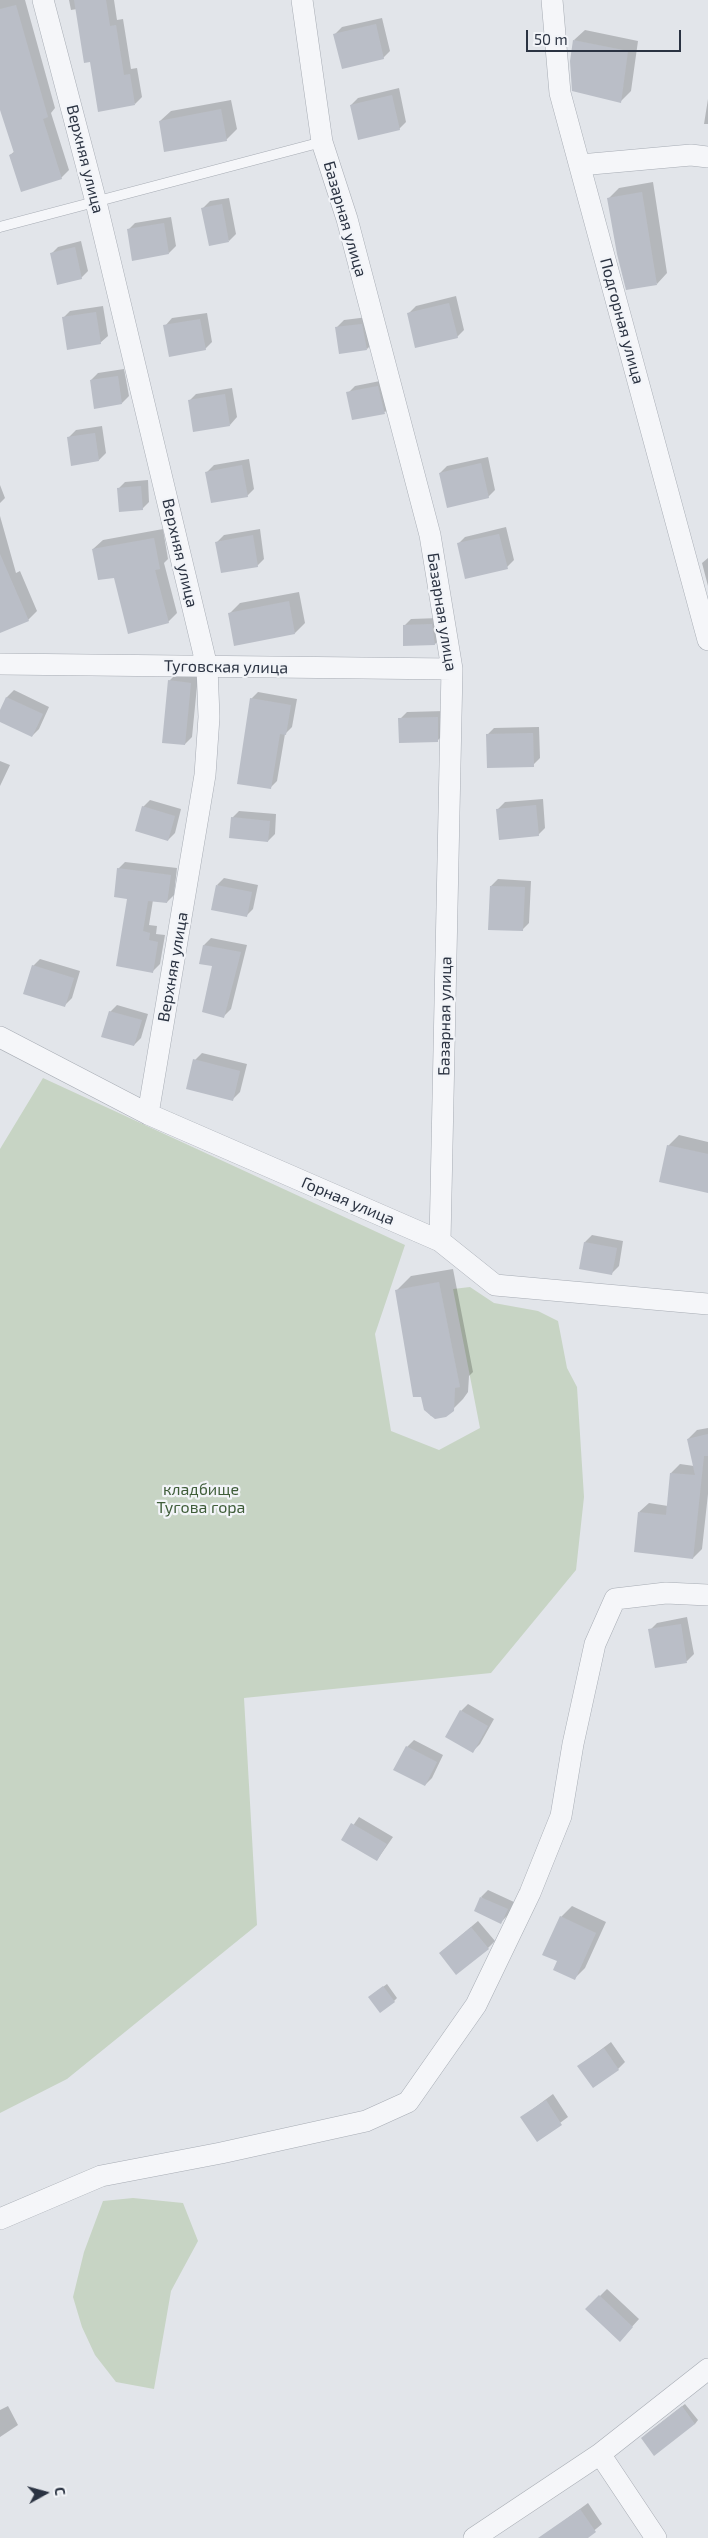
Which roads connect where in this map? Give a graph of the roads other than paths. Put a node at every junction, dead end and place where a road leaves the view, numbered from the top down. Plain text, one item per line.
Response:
1 (43, 0) edge
2 (302, 0) edge
3 (552, 0) edge
4 (322, 142) junction
5 (708, 157) edge
6 (580, 165) junction
7 (96, 202) junction
8 (0, 227) edge
9 (708, 640) edge
10 (0, 664) edge
11 (207, 667) junction
12 (452, 669) junction
13 (0, 1037) edge
14 (148, 1114) junction
15 (440, 1241) junction
16 (708, 1304) edge
17 (708, 1595) edge
18 (0, 2219) edge
19 (708, 2368) edge
20 (600, 2454) junction
21 (474, 2538) edge
22 (656, 2538) edge

1 - 7 street, Верхняя улица
2 - 4 street, Базарная улица
3 - 6 street, Подгорная улица
4 - 7 lane
4 - 12 street, Базарная улица
5 - 6 street
6 - 9 street, Подгорная улица
7 - 8 lane
7 - 11 street, Верхняя улица
10 - 11 street, Туговская улица
11 - 12 street, Туговская улица
11 - 14 street, Верхняя улица
12 - 15 street, Базарная улица
13 - 14 street, Горная улица
14 - 15 street, Горная улица
15 - 16 street, Горная улица
17 - 18 street
19 - 20 street
20 - 21 street
20 - 22 street

